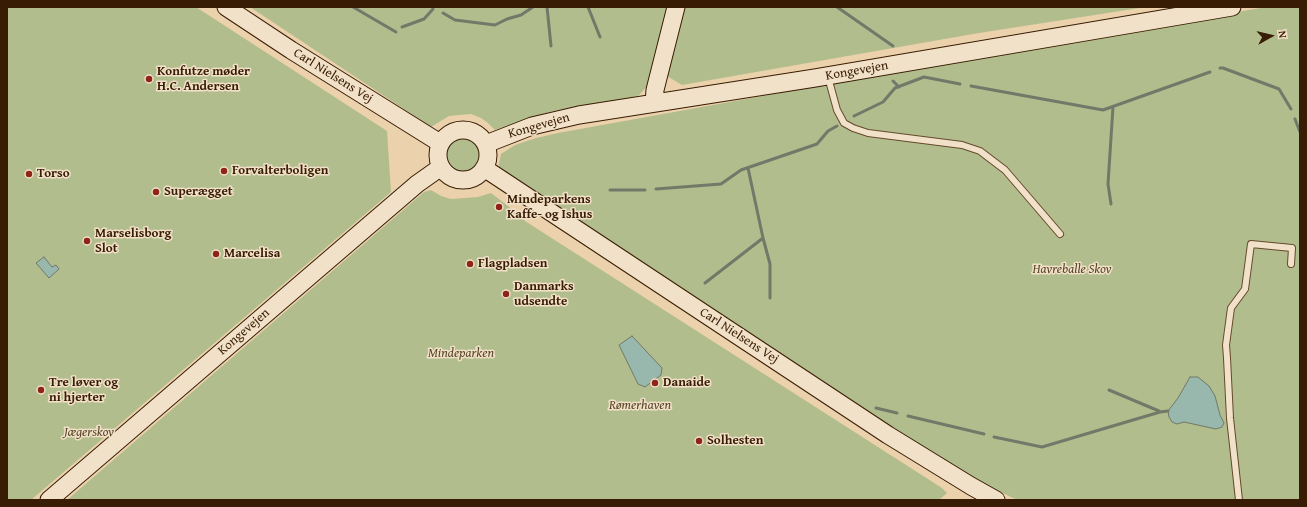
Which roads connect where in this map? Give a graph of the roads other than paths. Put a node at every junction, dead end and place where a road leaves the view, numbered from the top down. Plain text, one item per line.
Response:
1 (226, 7) edge
2 (676, 7) edge
3 (1232, 7) edge
4 (828, 76) junction
5 (654, 103) junction
6 (440, 143) junction
7 (486, 144) junction
8 (441, 168) junction
9 (484, 168) junction
10 (1060, 234) dead end
11 (1291, 264) dead end
12 (49, 500) edge
13 (996, 500) edge
14 (1239, 500) edge

1 - 6 street, Carl Nielsens Vej
2 - 5 street
3 - 4 street, Kongevejen
4 - 5 street, Kongevejen
4 - 10 lane
5 - 7 street, Kongevejen
6 - 7 street
6 - 8 street
7 - 9 street
8 - 9 street
8 - 12 street, Kongevejen
9 - 13 street, Carl Nielsens Vej
11 - 14 lane

